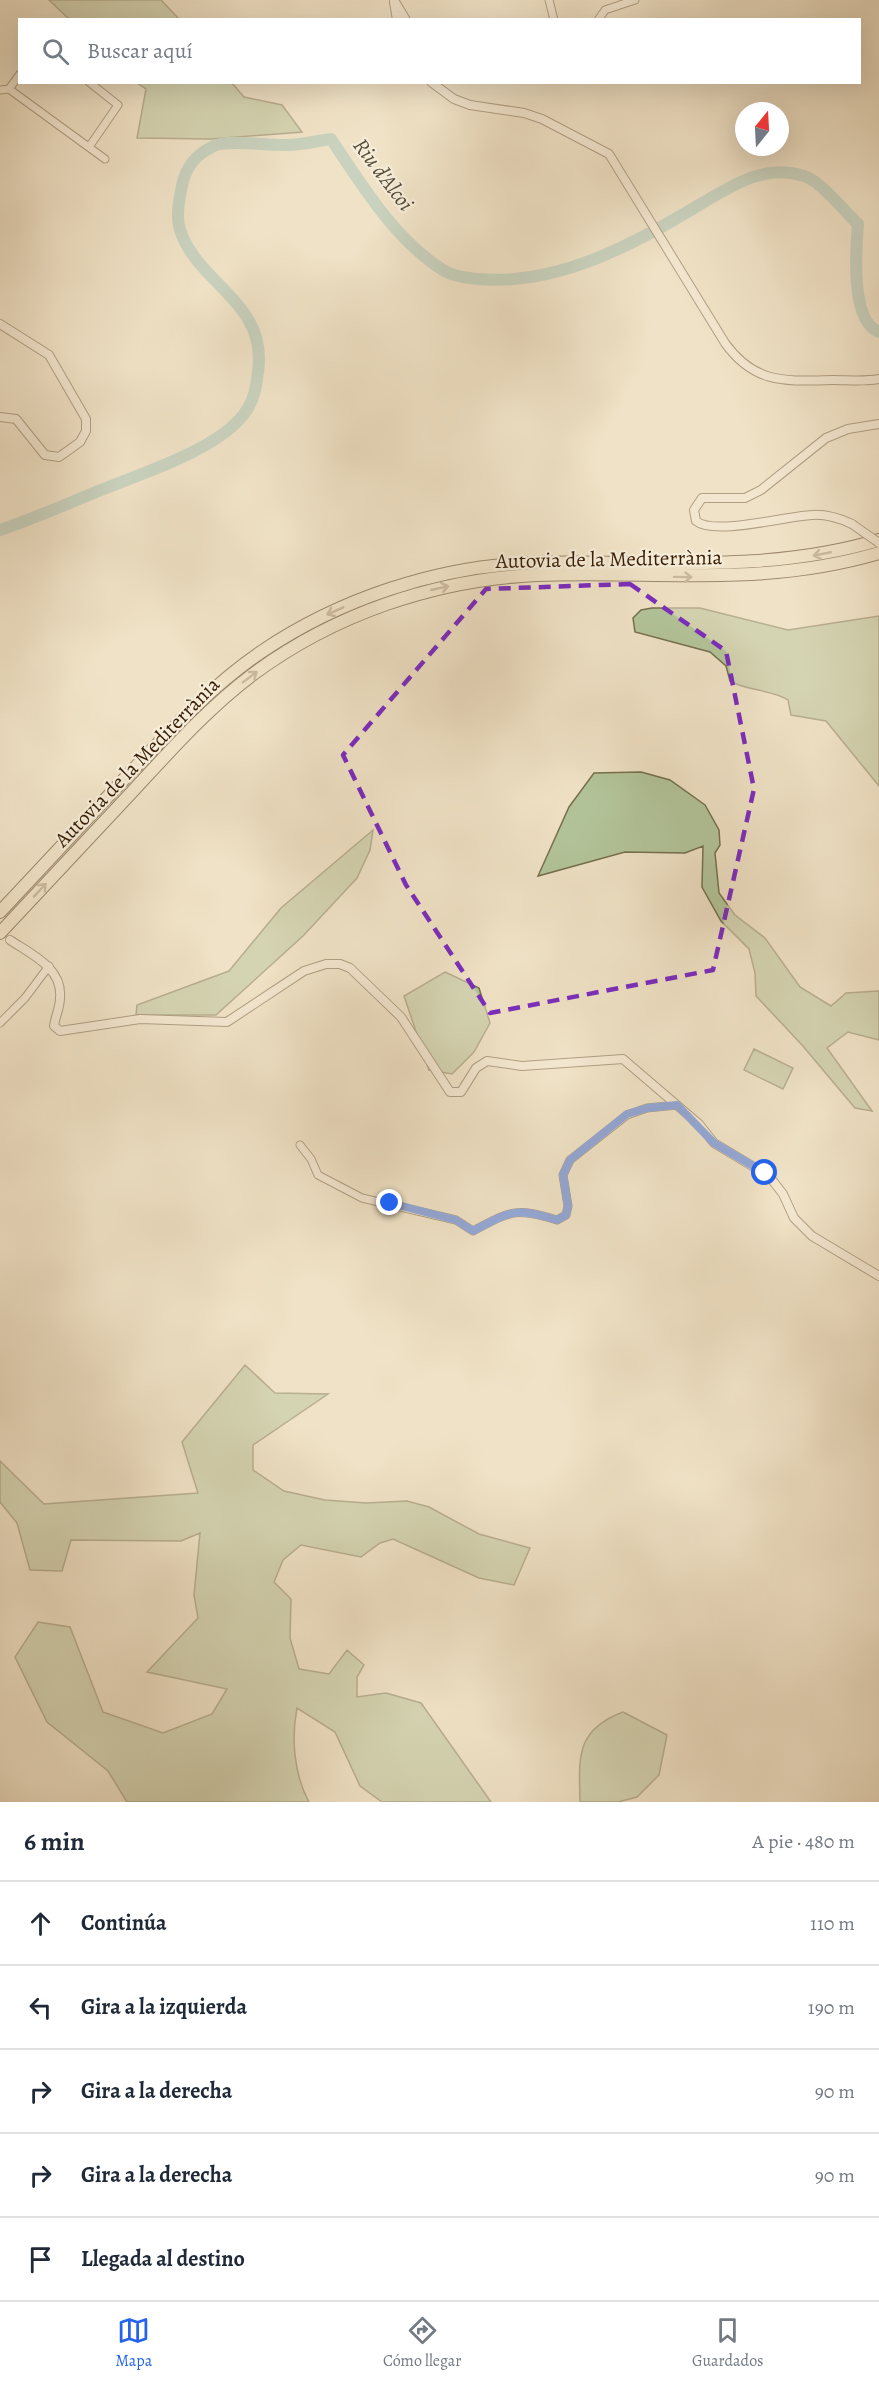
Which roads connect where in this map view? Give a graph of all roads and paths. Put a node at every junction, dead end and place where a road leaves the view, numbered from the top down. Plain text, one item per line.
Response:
1 (394, 0) edge
2 (549, 0) edge
3 (635, 0) edge
4 (396, 17) edge
5 (405, 18) edge
6 (554, 18) edge
7 (599, 18) edge
8 (18, 77) edge
9 (92, 84) edge
10 (434, 84) edge
11 (9, 89) junction
12 (0, 90) edge
13 (89, 147) junction
14 (105, 159) dead end
15 (0, 324) edge
16 (879, 379) edge
17 (0, 417) edge
18 (879, 424) edge
19 (879, 541) edge
20 (879, 553) edge
21 (382, 599) junction
22 (0, 912) edge
23 (5, 936) edge
24 (49, 966) junction
25 (0, 1023) edge
26 (677, 1105) junction
27 (300, 1145) dead end
28 (879, 1276) edge

1 - 4 street
1 - 5 street
2 - 6 street
3 - 7 street
8 - 11 street
9 - 13 street
10 - 16 street
11 - 12 street
11 - 13 street
13 - 14 street
15 - 17 street
18 - 19 street, bridge
19 -> 21 highway, Autovia de la Mediterrània
21 -> 20 highway, Autovia de la Mediterrània
21 -> 22 highway, Autovia de la Mediterrània
23 -> 21 highway, Autovia de la Mediterrània
23 - 24 street
24 - 25 street
24 - 26 street
26 - 27 street
26 - 28 street

